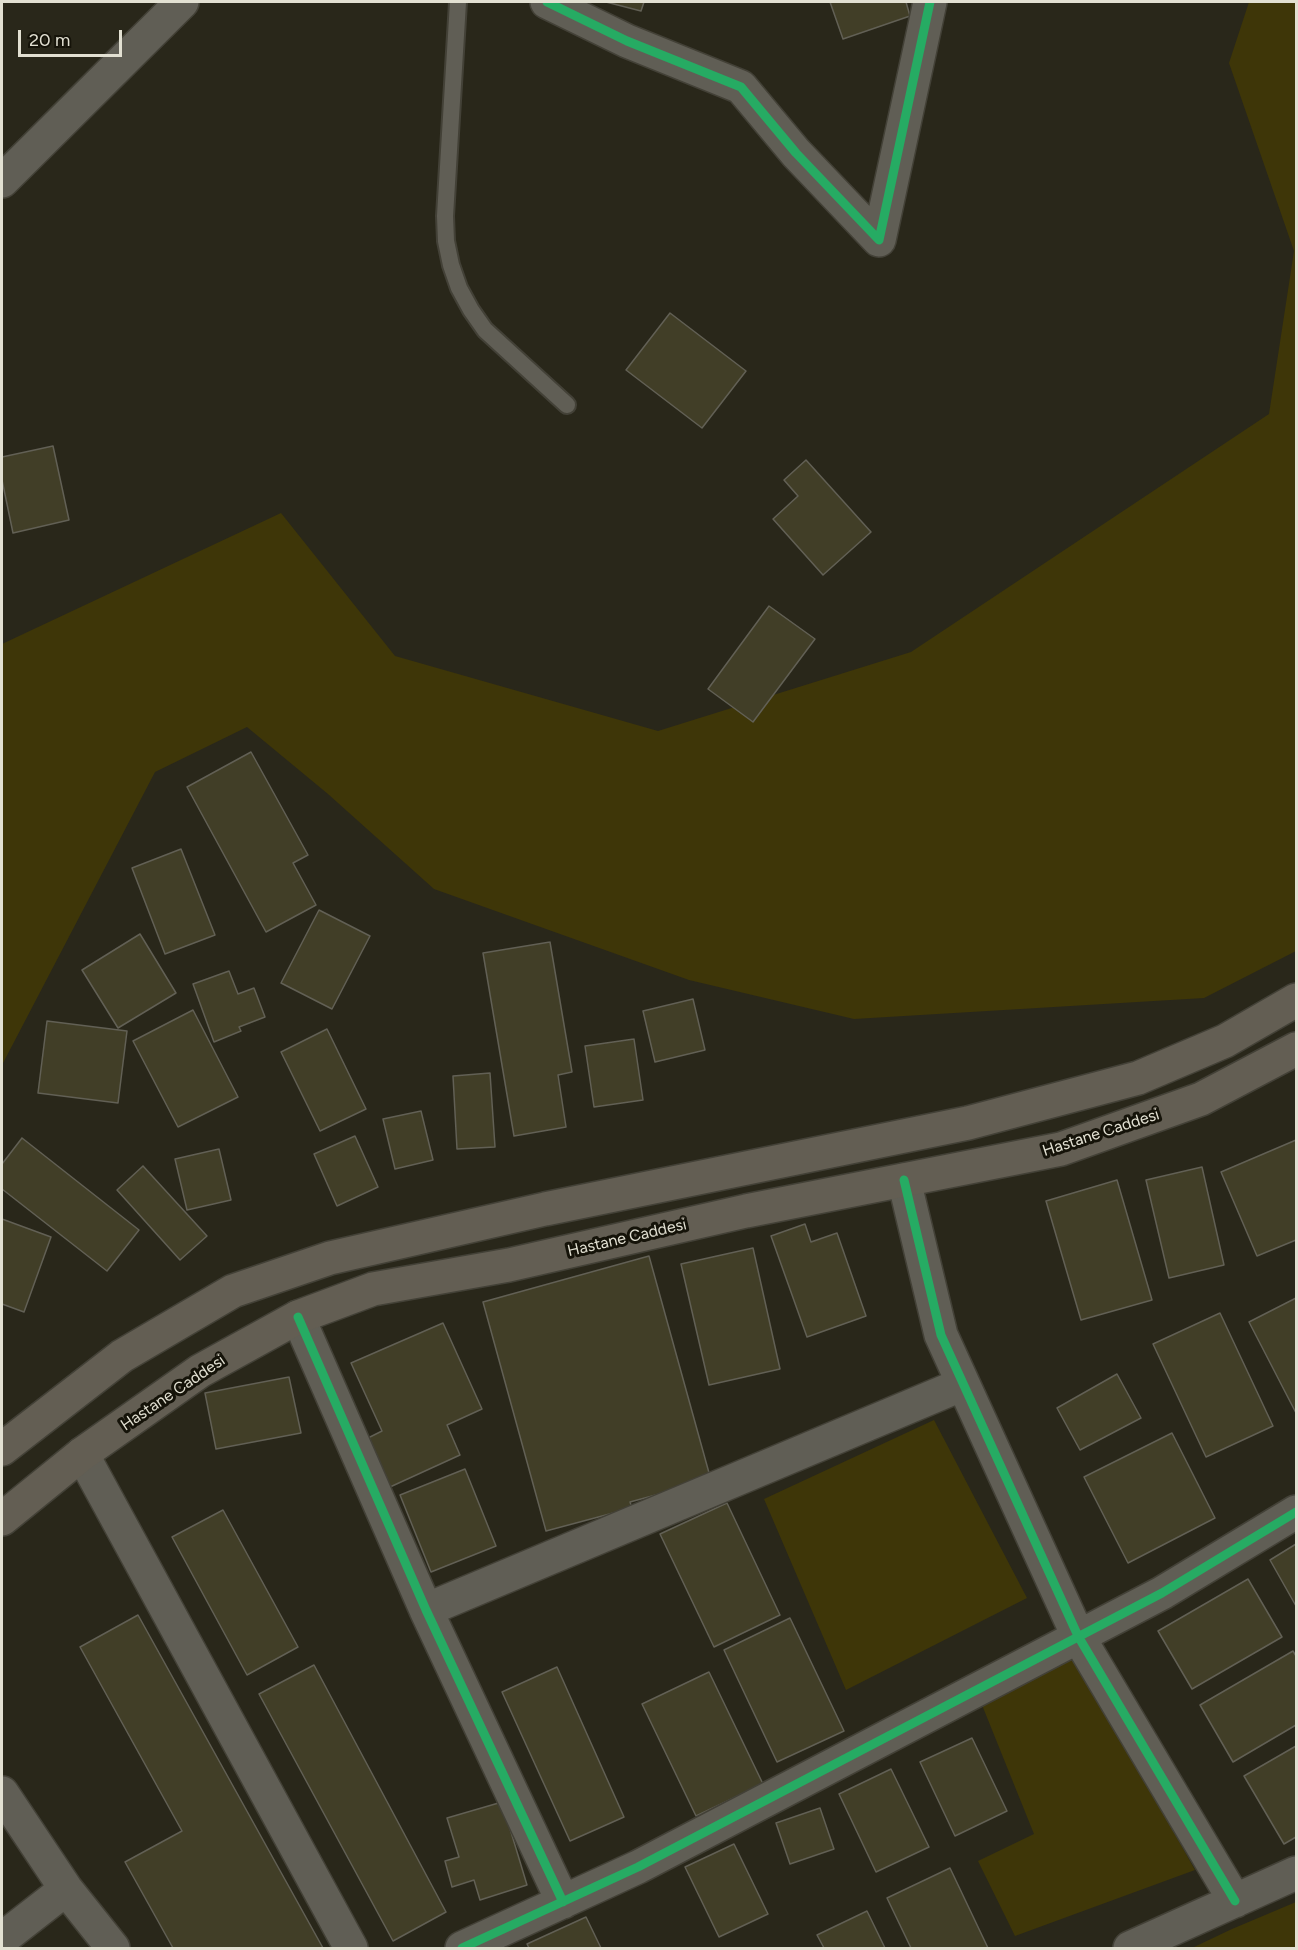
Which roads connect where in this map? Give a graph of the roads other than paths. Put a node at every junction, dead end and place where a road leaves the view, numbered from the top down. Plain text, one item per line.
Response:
1 (182, 2) edge
2 (458, 2) edge
3 (547, 2) edge
4 (930, 2) edge
5 (2, 181) edge
6 (567, 405) dead end
7 (1296, 1000) edge
8 (1296, 1050) edge
9 (904, 1180) junction
10 (298, 1317) junction
11 (963, 1384) junction
12 (2, 1449) edge
13 (82, 1454) junction
14 (1296, 1512) edge
15 (2, 1519) edge
16 (426, 1610) junction
17 (1078, 1636) junction
18 (2, 1793) edge
19 (1296, 1873) edge
20 (66, 1888) junction
21 (1235, 1901) junction
22 (563, 1902) junction
23 (2, 1939) edge
24 (113, 1948) edge
25 (351, 1948) edge
26 (462, 1948) edge
27 (1130, 1948) edge

1 - 5 street
2 - 6 lane
3 - 4 street
7 - 12 main road
8 - 9 main road, Hastane Caddesi
9 - 10 main road, Hastane Caddesi
9 - 11 street
10 - 13 main road, Hastane Caddesi
10 - 16 street
11 - 16 street
11 - 17 street
13 - 15 main road, Hastane Caddesi
13 - 25 street
14 - 17 street
16 - 22 street
17 - 21 street
17 - 22 street
18 - 20 street
19 - 21 street
20 - 23 street
20 - 24 street
21 - 27 street
22 - 26 street

